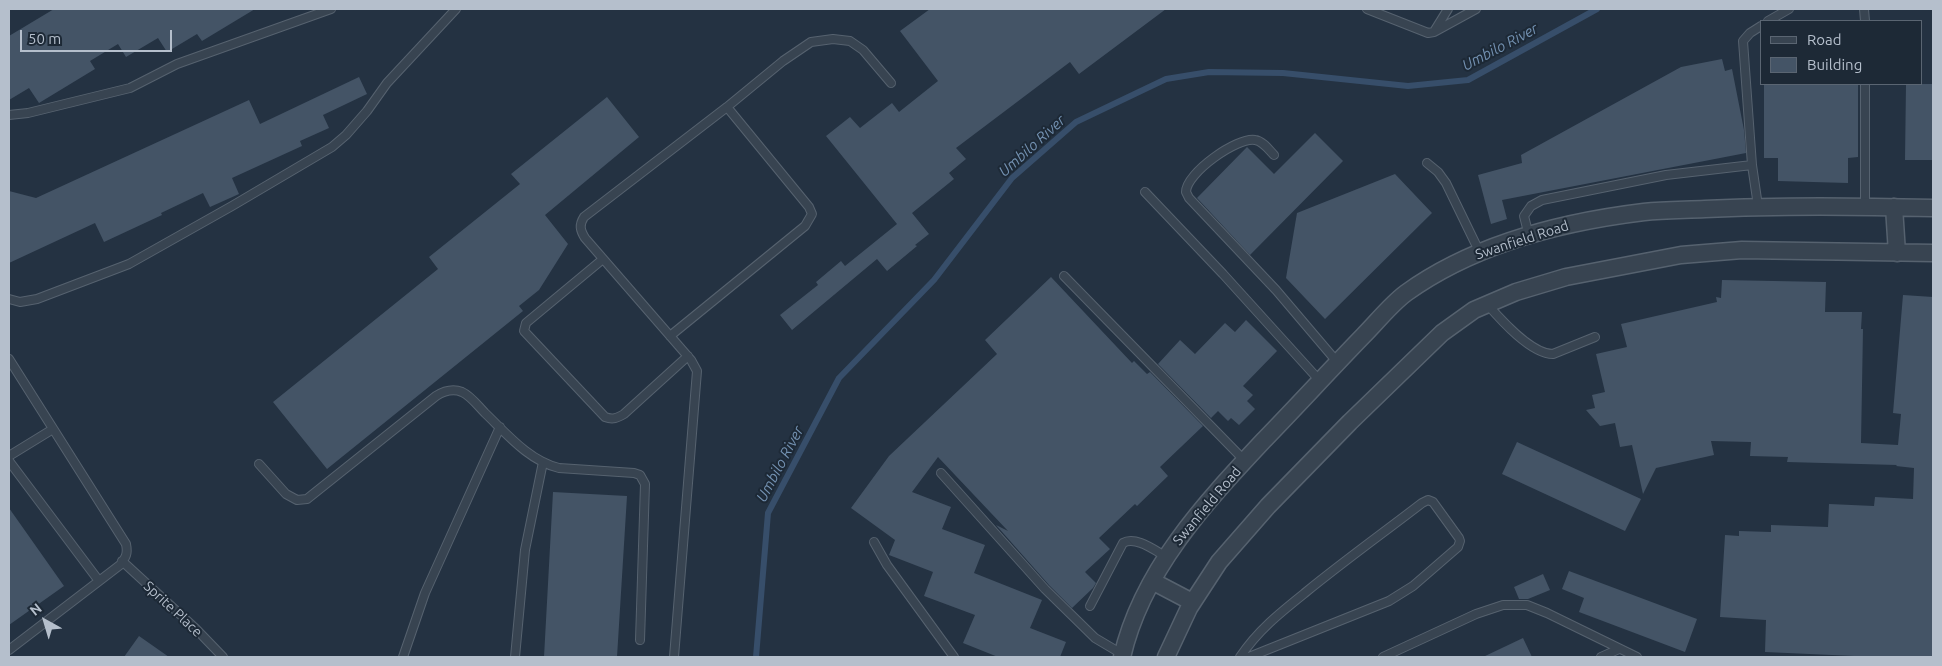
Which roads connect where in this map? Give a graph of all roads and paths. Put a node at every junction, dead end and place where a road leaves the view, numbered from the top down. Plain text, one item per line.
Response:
1 (330, 9) edge
2 (456, 9) edge
3 (1367, 9) edge
4 (1448, 9) edge
5 (1476, 9) edge
6 (1789, 9) edge
7 (1770, 20) edge
8 (1760, 27) edge
9 (1434, 32) junction
10 (891, 83) dead end
11 (1865, 85) edge
12 (727, 107) junction
13 (9, 115) edge
14 (1274, 155) dead end
15 (1427, 163) dead end
16 (1752, 165) junction
17 (1144, 192) dead end
18 (1758, 206) junction
19 (1865, 206) junction
20 (1894, 207) junction
21 (1933, 208) edge
22 (1529, 236) junction
23 (1480, 253) junction
24 (1897, 253) junction
25 (1933, 253) edge
26 (603, 259) junction
27 (1064, 276) dead end
28 (9, 299) edge
29 (1487, 304) junction
30 (670, 336) junction
31 (1595, 337) dead end
32 (688, 356) junction
33 (9, 359) edge
34 (1338, 362) junction
35 (1320, 381) junction
36 (500, 427) junction
37 (53, 429) junction
38 (9, 456) edge
39 (9, 461) edge
40 (1244, 461) junction
41 (543, 462) junction
42 (259, 464) dead end
43 (941, 473) dead end
44 (874, 542) dead end
45 (1165, 556) junction
46 (122, 561) junction
47 (99, 581) junction
48 (1152, 581) junction
49 (1192, 602) junction
50 (1090, 606) dead end
51 (640, 640) dead end
52 (1619, 649) junction
53 (9, 650) edge
54 (1122, 656) edge
55 (223, 657) edge
56 (403, 657) edge
57 (515, 657) edge
58 (674, 657) edge
59 (954, 657) edge
60 (1166, 657) edge
61 (1240, 657) edge
62 (1249, 657) edge
63 (1383, 657) edge
64 (1600, 657) edge
65 (1638, 657) edge

1 - 13 lane
2 - 28 lane
3 - 9 lane
4 - 9 lane
5 - 9 lane
6 - 7 lane
8 - 16 lane
10 - 12 lane
11 - 19 lane
12 - 26 lane
12 - 30 lane
14 - 34 lane
15 - 23 lane
16 - 18 lane
16 - 22 lane
17 - 35 lane
18 - 19 street, Swanfield Road
18 - 22 street, Swanfield Road
19 - 20 street, Swanfield Road
20 - 21 street, Swanfield Road
20 - 24 street
22 - 23 street, Swanfield Road
23 - 34 street, Swanfield Road
24 - 25 street
24 - 29 street
26 - 30 lane
26 - 32 lane
27 - 40 lane
29 - 31 lane
29 - 49 street
30 - 32 lane
32 - 58 lane
33 - 37 lane
34 - 35 street, Swanfield Road
35 - 40 street, Swanfield Road
36 - 41 lane
36 - 42 lane
36 - 56 lane
37 - 38 lane
37 - 46 lane
39 - 47 lane
40 - 45 street, Swanfield Road
41 - 51 lane
41 - 57 lane
43 - 54 lane
44 - 59 lane
45 - 48 street, Swanfield Road
45 - 50 lane
46 - 47 lane
46 - 55 lane, Sprite Place
47 - 53 lane
48 - 49 street
48 - 54 street, Swanfield Road
49 - 60 street
52 - 63 lane
52 - 64 lane
52 - 65 lane
61 - 62 lane

